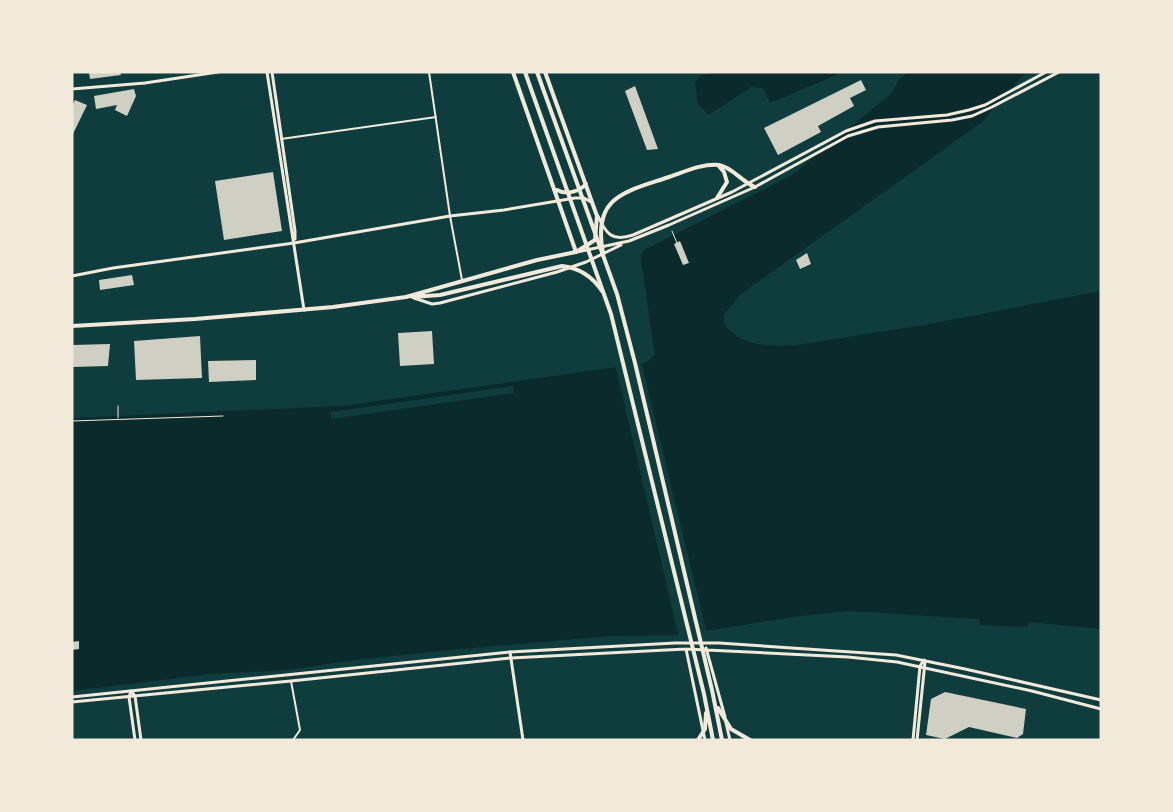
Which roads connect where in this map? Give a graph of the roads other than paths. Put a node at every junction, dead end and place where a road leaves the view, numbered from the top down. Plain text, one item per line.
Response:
1 (218, 72) edge
2 (267, 72) edge
3 (272, 72) edge
4 (429, 72) edge
5 (513, 72) edge
6 (525, 72) edge
7 (537, 72) edge
8 (545, 72) edge
9 (1046, 72) edge
10 (1059, 72) edge
11 (72, 89) edge
12 (436, 117) junction
13 (280, 139) junction
14 (718, 165) junction
15 (586, 184) junction
16 (748, 184) junction
17 (754, 187) junction
18 (556, 190) junction
19 (717, 198) junction
20 (559, 200) junction
21 (594, 206) junction
22 (450, 216) junction
23 (629, 241) junction
24 (294, 243) junction
25 (576, 252) junction
26 (605, 260) junction
27 (72, 276) edge
28 (462, 281) junction
29 (406, 297) junction
30 (608, 304) junction
31 (304, 310) junction
32 (72, 326) edge
33 (697, 643) junction
34 (687, 649) junction
35 (707, 649) junction
36 (510, 652) junction
37 (511, 658) junction
38 (924, 660) junction
39 (920, 666) junction
40 (925, 667) junction
41 (291, 681) junction
42 (712, 690) junction
43 (131, 691) junction
44 (704, 694) junction
45 (135, 696) junction
46 (72, 697) edge
47 (129, 697) junction
48 (1101, 701) edge
49 (72, 702) edge
50 (1101, 709) edge
51 (135, 740) edge
52 (141, 740) edge
53 (293, 740) edge
54 (523, 740) edge
55 (698, 740) edge
56 (705, 740) edge
57 (713, 740) edge
58 (725, 740) edge
59 (750, 740) edge
60 (915, 740) edge

1 - 11 main road
2 - 13 main road
3 - 13 main road
4 - 12 street
5 - 18 main road
6 - 30 main road
7 - 26 main road
8 - 15 main road
9 - 16 main road
10 - 17 main road
12 - 13 street
12 - 22 street
13 - 24 main road
14 - 16 main road
14 - 19 main road
14 - 26 main road
15 - 18 main road
15 - 21 main road
16 - 17 main road
16 - 19 main road
17 - 23 main road
18 - 20 main road
19 - 21 main road
20 - 21 main road
20 - 22 main road
20 - 25 main road
21 - 25 main road
22 - 24 main road
22 - 28 street
23 - 25 main road
23 - 29 main road
24 - 27 main road
24 - 31 main road
25 - 28 main road
26 - 42 main road
28 - 29 main road
29 - 30 main road
29 - 31 main road
30 - 44 main road
31 - 32 main road
33 - 34 main road
33 - 35 main road
33 - 36 main road
33 - 38 main road
34 - 35 main road
34 - 37 main road
34 - 56 main road
35 - 39 main road
35 - 58 main road
36 - 37 main road
36 - 43 main road
37 - 41 main road
37 - 54 main road
38 - 39 main road
38 - 40 main road
38 - 48 main road
39 - 40 main road
39 - 60 main road
40 - 50 main road
40 - 60 main road
41 - 45 main road
41 - 53 street
42 - 58 main road
42 - 59 main road
43 - 45 main road
43 - 46 main road
43 - 47 main road
44 - 55 main road
44 - 57 main road
45 - 47 main road
45 - 52 main road
47 - 49 main road
47 - 51 main road

